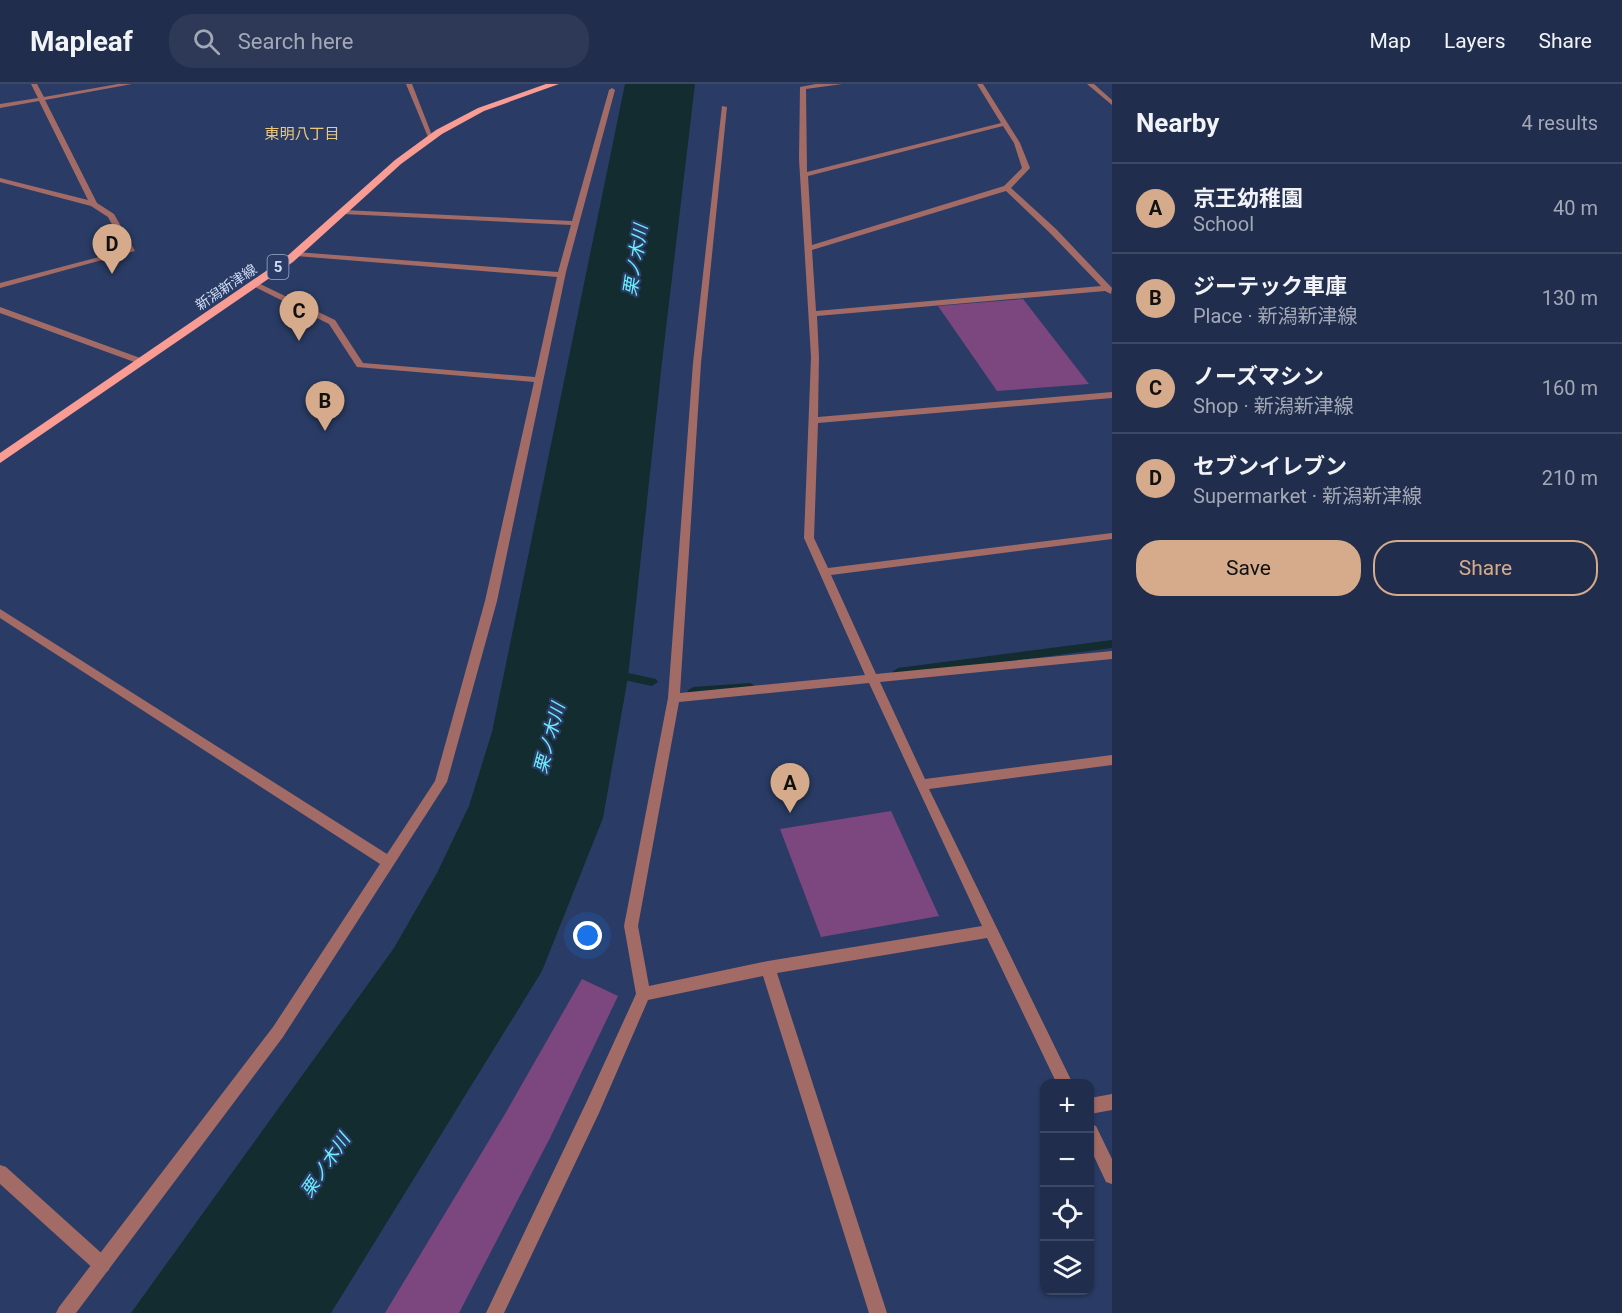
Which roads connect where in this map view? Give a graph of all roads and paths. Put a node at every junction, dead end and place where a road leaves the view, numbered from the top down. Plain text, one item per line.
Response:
1 (33, 84) edge
2 (129, 84) edge
3 (409, 84) edge
4 (555, 84) edge
5 (839, 84) edge
6 (980, 84) edge
7 (1090, 84) edge
8 (612, 90) dead end
9 (41, 99) junction
10 (1112, 103) edge
11 (0, 106) edge
12 (724, 108) dead end
13 (1005, 124) junction
14 (431, 137) junction
15 (804, 175) junction
16 (0, 180) edge
17 (1007, 188) junction
18 (94, 204) junction
19 (343, 212) junction
20 (575, 223) junction
21 (810, 248) junction
22 (296, 254) junction
23 (561, 275) junction
24 (253, 284) junction
25 (0, 286) edge
26 (1110, 291) edge
27 (0, 310) edge
28 (812, 314) junction
29 (140, 362) junction
30 (537, 380) junction
31 (1112, 395) edge
32 (814, 420) junction
33 (0, 459) edge
34 (1112, 536) edge
35 (825, 572) junction
36 (0, 613) edge
37 (1112, 655) edge
38 (873, 678) junction
39 (674, 698) junction
40 (1112, 760) edge
41 (921, 785) junction
42 (389, 862) junction
43 (990, 931) junction
44 (768, 968) junction
45 (643, 994) junction
46 (1063, 1079) edge
47 (1112, 1102) edge
48 (1094, 1105) edge
49 (1090, 1133) edge
50 (0, 1173) edge
51 (1112, 1176) edge
52 (102, 1265) junction
53 (65, 1313) edge
54 (495, 1313) edge
55 (878, 1313) edge

1 - 9 street
2 - 9 street
3 - 14 street
4 - 14 main road, 新潟新津線 / 5
5 - 15 street
6 - 13 street
7 - 10 street
8 - 20 street
9 - 11 street
9 - 18 street
12 - 39 street
13 - 15 street
13 - 17 street
14 - 19 main road, 新潟新津線 / 5
15 - 21 street
16 - 18 street
17 - 21 street
17 - 26 street
18 - 25 street
19 - 20 street
19 - 22 main road, 新潟新津線 / 5
20 - 23 street
21 - 28 street
22 - 23 street
22 - 24 main road, 新潟新津線 / 5
23 - 30 street
24 - 29 main road, 新潟新津線 / 5
24 - 30 street
26 - 28 street
27 - 29 street
28 - 32 street
29 - 33 main road, 新潟新津線 / 5
30 - 42 street
31 - 32 street
32 - 35 street
34 - 35 street
35 - 38 street
36 - 42 street
37 - 38 street
38 - 39 street
38 - 41 street
39 - 45 street
40 - 41 street
41 - 43 street
42 - 52 street
43 - 44 street
43 - 46 street
44 - 45 street
44 - 55 street
45 - 54 street
47 - 48 street
49 - 51 street
50 - 52 street
52 - 53 street

